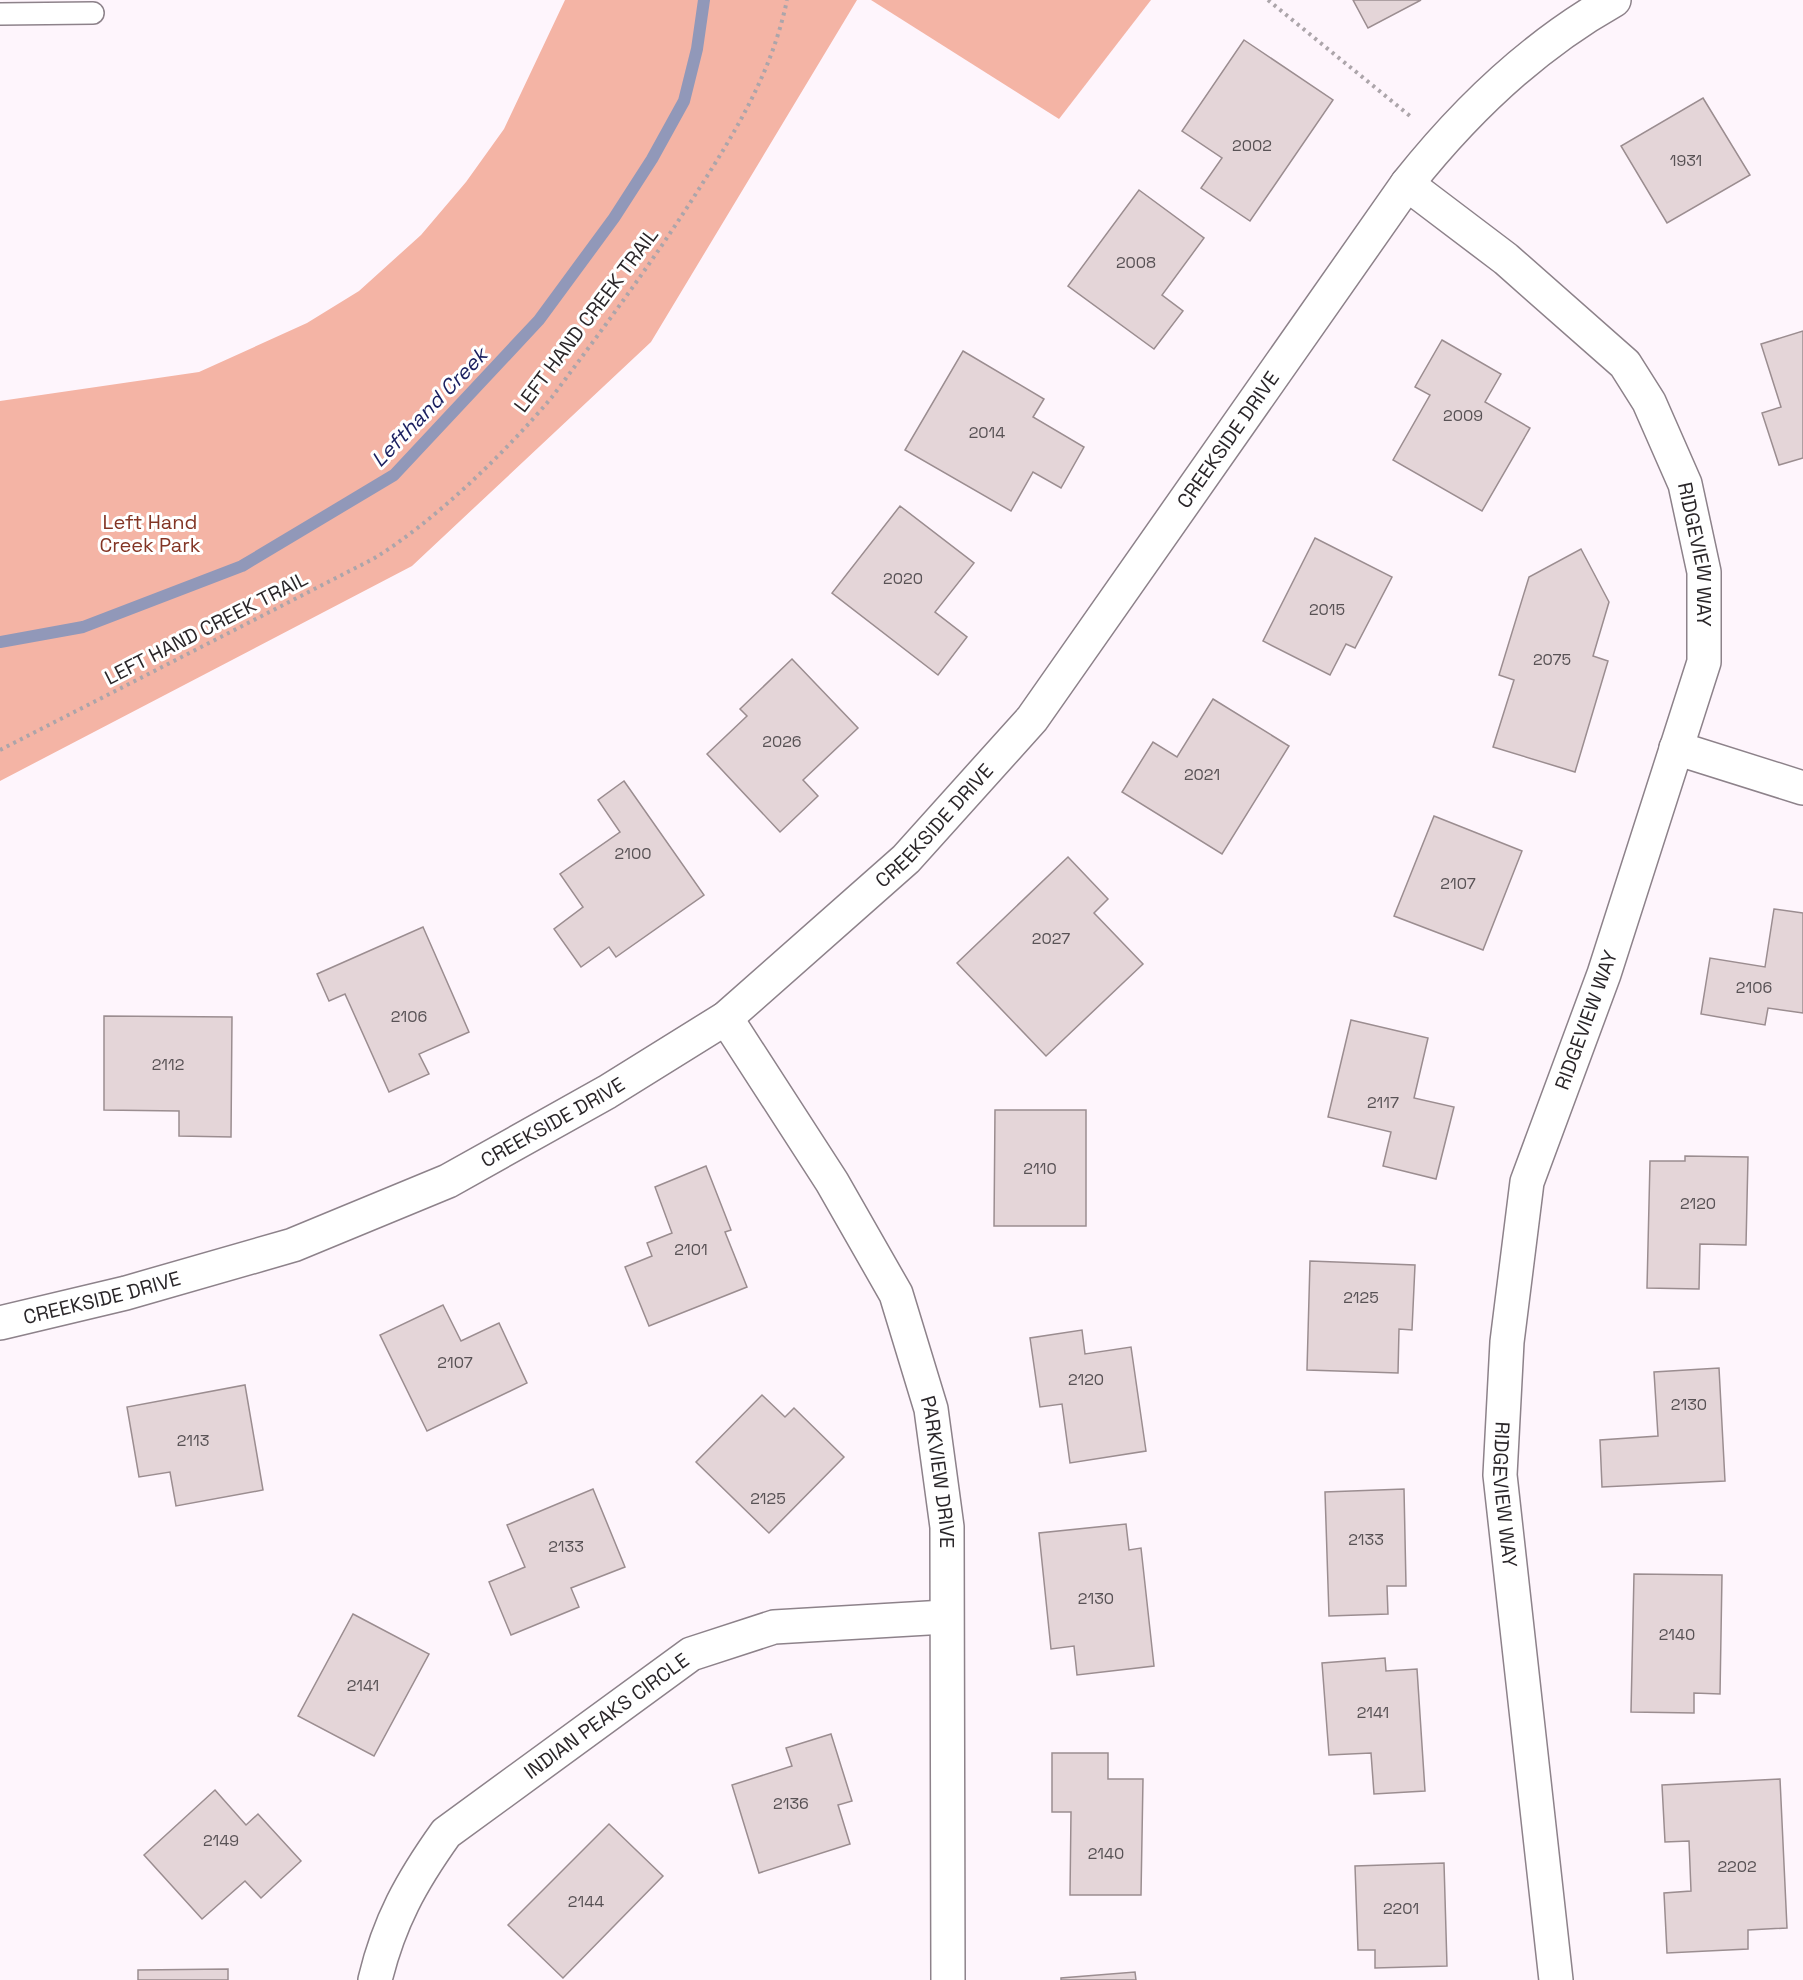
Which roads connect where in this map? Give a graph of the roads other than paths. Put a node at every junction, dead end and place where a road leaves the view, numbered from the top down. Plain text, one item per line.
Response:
1 (1614, 0) edge
2 (93, 13) dead end
3 (0, 14) edge
4 (1407, 184) junction
5 (1676, 747) junction
6 (1803, 788) edge
7 (726, 1018) junction
8 (0, 1323) edge
9 (945, 1617) junction
10 (375, 1980) edge
11 (948, 1980) edge
12 (1556, 1980) edge

1 - 4 street, CREEKSIDE DRIVE
2 - 3 lane
4 - 5 street, RIDGEVIEW WAY
4 - 7 street, CREEKSIDE DRIVE
5 - 6 street
5 - 12 street, RIDGEVIEW WAY
7 - 8 street, CREEKSIDE DRIVE
7 - 9 street, PARKVIEW DRIVE
9 - 10 street, INDIAN PEAKS CIRCLE
9 - 11 street, PARKVIEW DRIVE

